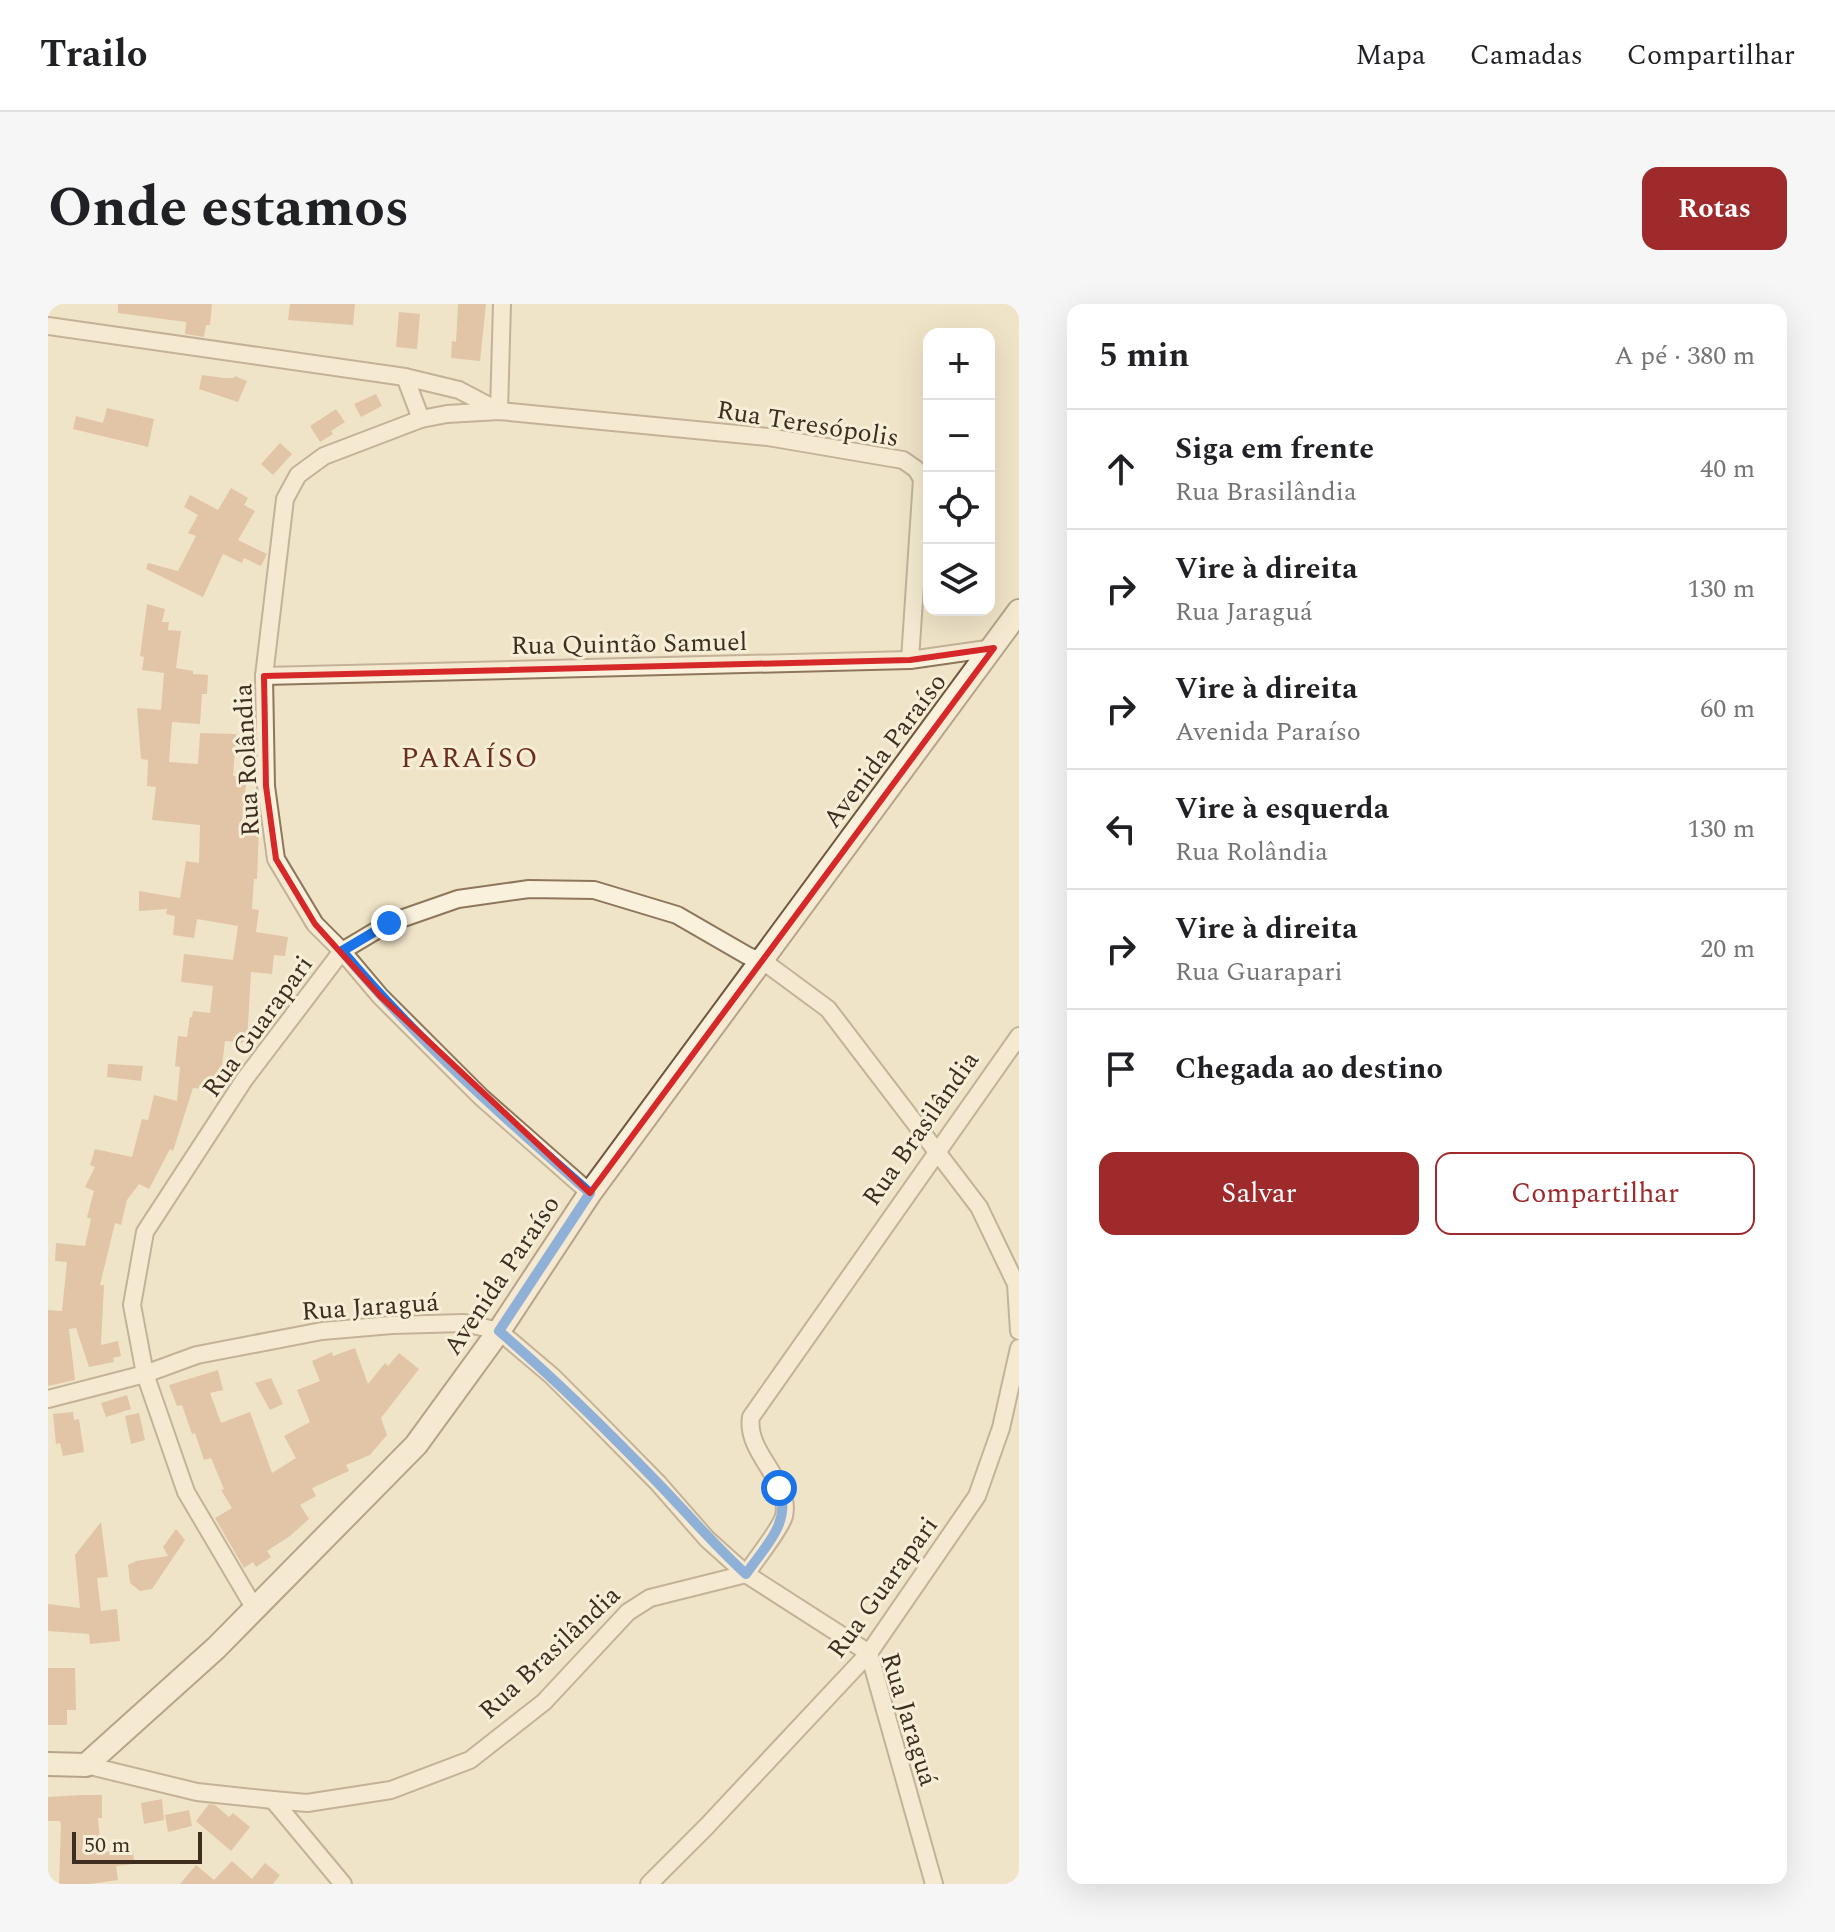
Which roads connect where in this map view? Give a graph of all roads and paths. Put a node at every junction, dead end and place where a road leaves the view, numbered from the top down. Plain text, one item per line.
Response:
1 (502, 304) edge
2 (48, 326) edge
3 (405, 377) junction
4 (499, 411) junction
5 (421, 419) junction
6 (275, 583) joint
7 (1019, 611) edge
8 (994, 648) junction
9 (910, 660) junction
10 (264, 676) junction
11 (342, 951) junction
12 (763, 961) junction
13 (1019, 1036) edge
14 (939, 1152) junction
15 (590, 1193) junction
16 (499, 1331) junction
17 (1019, 1331) edge
18 (1019, 1350) edge
19 (145, 1374) junction
20 (48, 1399) edge
21 (746, 1574) junction
22 (255, 1609) junction
23 (869, 1653) junction
24 (48, 1764) edge
25 (86, 1765) junction
26 (273, 1800) junction
27 (343, 1884) edge
28 (649, 1884) edge
29 (934, 1884) edge

1 - 4 street
2 - 3 street, Rua Teresópolis
3 - 4 street, Rua Teresópolis
3 - 5 street
4 - 5 street, Rua Teresópolis
4 - 9 street, Rua Teresópolis
5 - 6 street, Rua Teresópolis
6 - 10 street, Rua Rolândia
7 - 8 main road, Avenida Paraíso
8 - 9 street, Rua Quintão Samuel
8 - 12 main road, Avenida Paraíso
9 - 10 street, Rua Quintão Samuel
10 - 11 street, Rua Rolândia
11 - 12 street, Rua Guarapari
11 - 15 street, Rua Rolândia
11 - 19 street, Rua Guarapari
12 - 14 street, Rua Guarapari
12 - 15 main road, Avenida Paraíso
13 - 14 street, Rua Brasilândia
14 - 17 street, Rua Guarapari
14 - 21 street, Rua Brasilândia
15 - 16 main road, Avenida Paraíso
16 - 19 street, Rua Jaraguá
16 - 21 street, Rua Jaraguá
16 - 22 main road, Avenida Paraíso
18 - 23 street, Rua Guarapari
19 - 20 street, Rua Jaraguá
19 - 22 street, Rua Guarapari
21 - 23 street, Rua Jaraguá
21 - 26 street, Rua Brasilândia
22 - 25 main road, Avenida Paraíso
23 - 28 street, Rua Guarapari
23 - 29 street, Rua Jaraguá
24 - 25 main road, Rua Brasilândia
25 - 26 street, Rua Brasilândia
26 - 27 street

